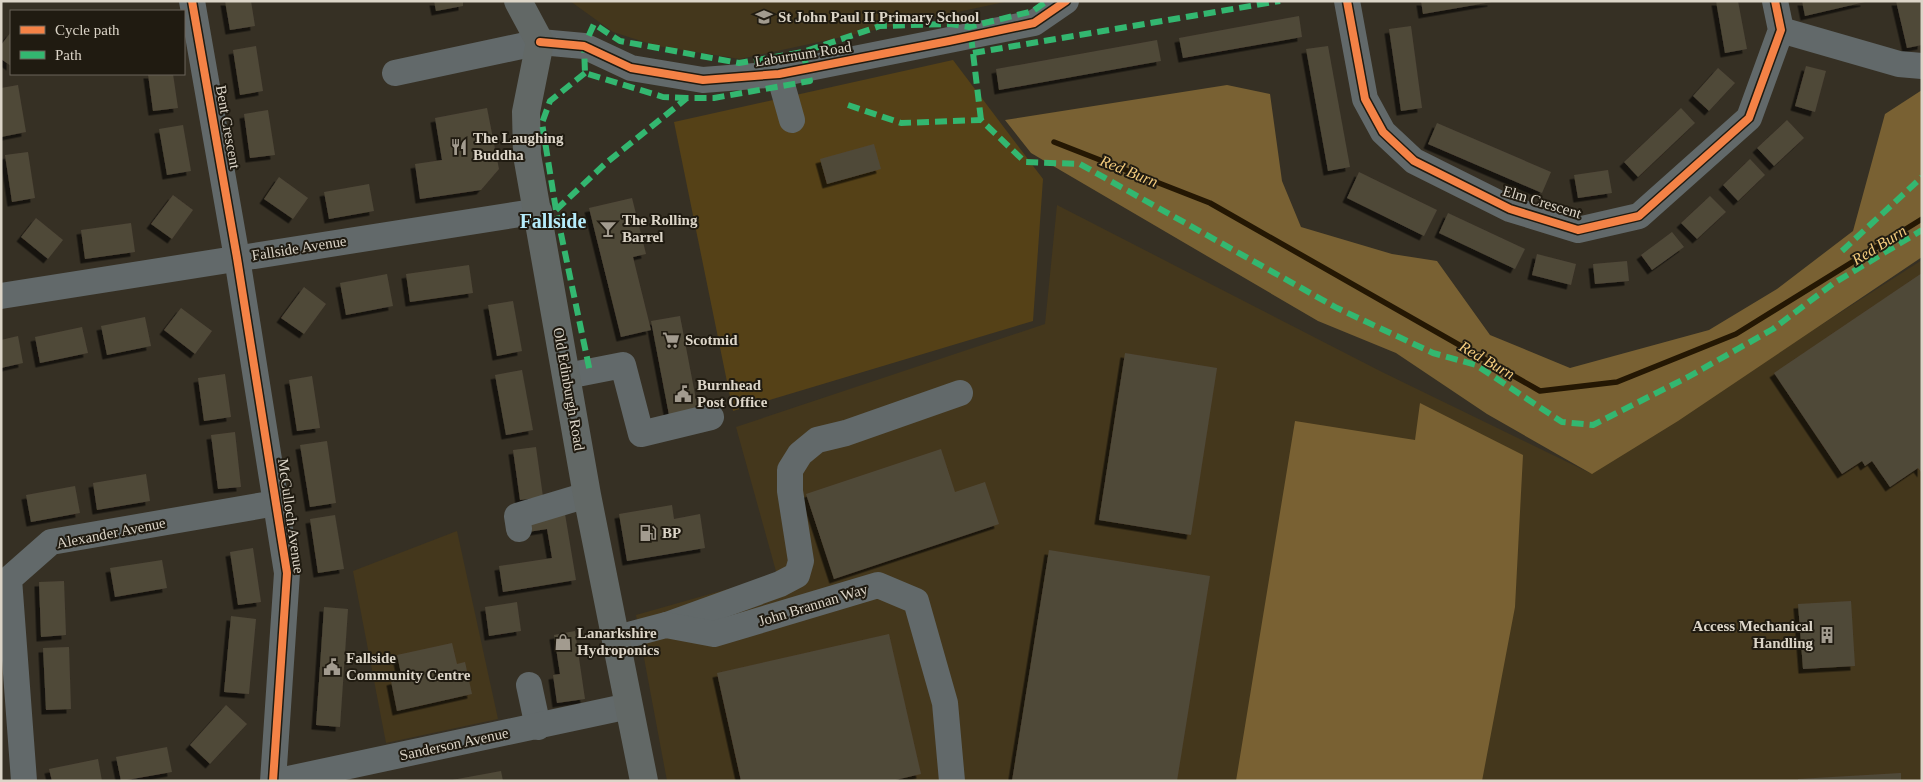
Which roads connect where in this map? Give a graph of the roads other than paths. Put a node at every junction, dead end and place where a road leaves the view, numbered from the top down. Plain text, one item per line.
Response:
1 (192, 1) edge
2 (518, 1) edge
3 (1066, 1) edge
4 (1346, 1) edge
5 (1775, 1) edge
6 (1781, 30) junction
7 (540, 42) junction
8 (1922, 66) edge
9 (395, 73) dead end
10 (779, 74) junction
11 (792, 120) dead end
12 (539, 211) junction
13 (237, 258) junction
14 (1, 296) edge
15 (567, 376) junction
16 (960, 393) dead end
17 (711, 418) dead end
18 (586, 496) junction
19 (276, 503) junction
20 (519, 528) dead end
21 (666, 625) junction
22 (617, 638) junction
23 (529, 685) dead end
24 (629, 706) junction
25 (538, 727) junction
26 (24, 781) edge
27 (273, 781) edge
28 (278, 781) edge
29 (644, 781) edge
30 (952, 781) edge

1 - 13 street, Bent Crescent
2 - 7 main road
3 - 10 street, Laburnum Road
4 - 6 street, Elm Crescent
5 - 6 street
6 - 8 street
7 - 9 street, Laburnum Road
7 - 10 street, Laburnum Road
7 - 12 main road, Old Edinburgh Road
10 - 11 street
12 - 13 street, Fallside Avenue
12 - 15 main road, Old Edinburgh Road
13 - 14 street, Fallside Avenue
13 - 19 street, McCulloch Avenue
15 - 17 street
15 - 18 main road, Old Edinburgh Road
16 - 21 street
18 - 20 street
18 - 22 main road, Old Edinburgh Road
19 - 26 street, Alexander Avenue
19 - 27 street, McCulloch Avenue
21 - 22 street, John Brannan Way
21 - 30 street, John Brannan Way
22 - 24 main road, Old Edinburgh Road
23 - 25 street
24 - 25 street, Sanderson Avenue
24 - 29 main road, Old Edinburgh Road
25 - 28 street, Sanderson Avenue

